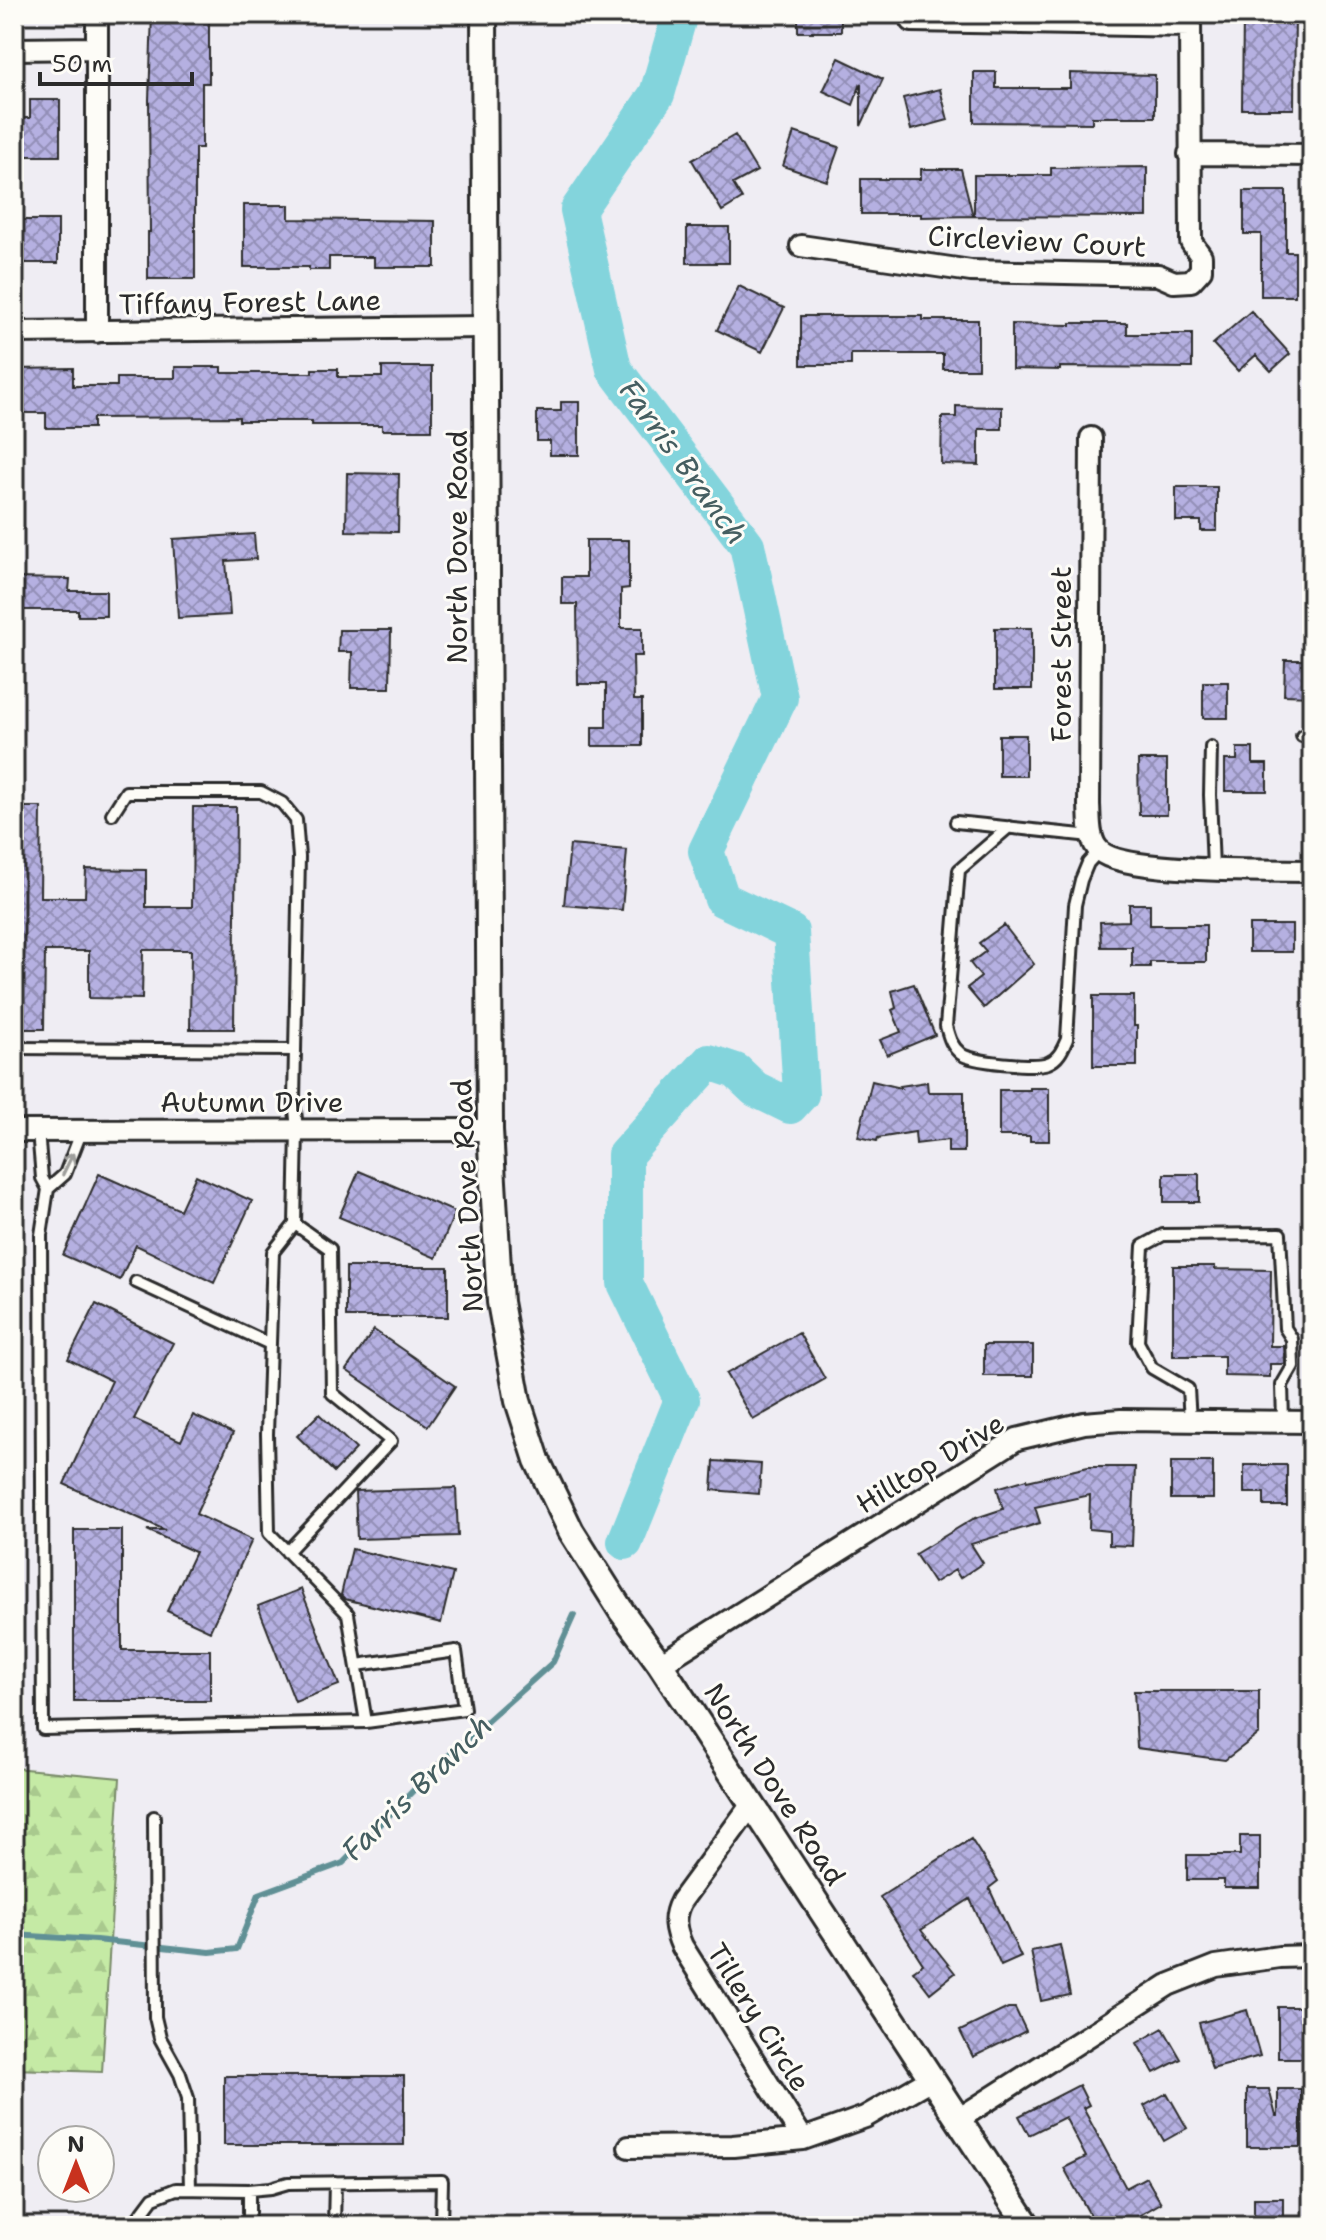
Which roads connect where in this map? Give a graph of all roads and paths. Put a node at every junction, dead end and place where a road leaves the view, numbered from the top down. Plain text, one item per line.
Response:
1 (97, 14) edge
2 (484, 14) edge
3 (1190, 20) edge
4 (912, 21) dead end
5 (97, 48) junction
6 (14, 49) edge
7 (1189, 154) junction
8 (1312, 155) edge
9 (801, 246) dead end
10 (486, 327) junction
11 (14, 332) edge
12 (97, 332) junction
13 (1091, 438) dead end
14 (1211, 747) dead end
15 (112, 814) dead end
16 (956, 822) dead end
17 (1009, 827) junction
18 (1102, 849) junction
19 (1213, 868) junction
20 (1312, 871) edge
21 (14, 1048) edge
22 (295, 1050) junction
23 (82, 1130) junction
24 (297, 1130) junction
25 (490, 1130) junction
26 (14, 1131) edge
27 (38, 1131) junction
28 (48, 1189) junction
29 (295, 1224) junction
30 (136, 1282) dead end
31 (270, 1344) junction
32 (1190, 1421) junction
33 (1283, 1421) junction
34 (1312, 1422) edge
35 (287, 1552) junction
36 (660, 1664) junction
37 (357, 1665) junction
38 (366, 1722) junction
39 (752, 1804) junction
40 (154, 1817) dead end
41 (1312, 1956) edge
42 (931, 2079) junction
43 (957, 2120) junction
44 (803, 2139) junction
45 (629, 2147) dead end
46 (335, 2182) junction
47 (190, 2189) junction
48 (249, 2190) junction
49 (132, 2226) edge
50 (249, 2226) edge
51 (334, 2226) edge
52 (441, 2226) edge
53 (1028, 2226) edge

1 - 5 street
2 - 10 street, North Dove Road
3 - 4 street
3 - 7 street
5 - 6 street
5 - 12 street
7 - 8 street
7 - 9 street, Circleview Court
10 - 12 street, Tiffany Forest Lane
10 - 25 street, North Dove Road
11 - 12 street, Tiffany Forest Lane
13 - 18 street, Forest Street
14 - 19 lane
15 - 22 lane
16 - 17 lane
17 - 18 lane
17 - 18 lane
18 - 19 street
19 - 20 street
21 - 22 lane
22 - 24 lane
23 - 24 street, Autumn Drive
23 - 27 street, Autumn Drive
28 -> 23 lane
24 - 25 street, Autumn Drive
24 - 29 lane
25 - 36 street, North Dove Road
26 - 27 street, Autumn Drive
27 - 28 lane
28 - 38 lane
29 - 31 lane
29 - 35 lane
30 - 31 lane
31 - 35 lane
32 - 33 street, Hilltop Drive
32 - 33 lane
32 - 36 street, Hilltop Drive
33 - 34 street, Hilltop Drive
35 - 37 lane
36 - 39 street, North Dove Road
37 - 38 lane
37 - 38 lane
39 - 42 street, North Dove Road
39 - 44 street, Tillery Circle
40 - 47 lane
41 - 43 street
42 - 43 street, North Dove Road
42 - 44 street
43 - 53 street, North Dove Road
44 - 45 street
46 - 48 lane
46 - 51 lane
46 - 52 lane
47 - 48 lane
47 - 49 lane
48 - 50 lane

